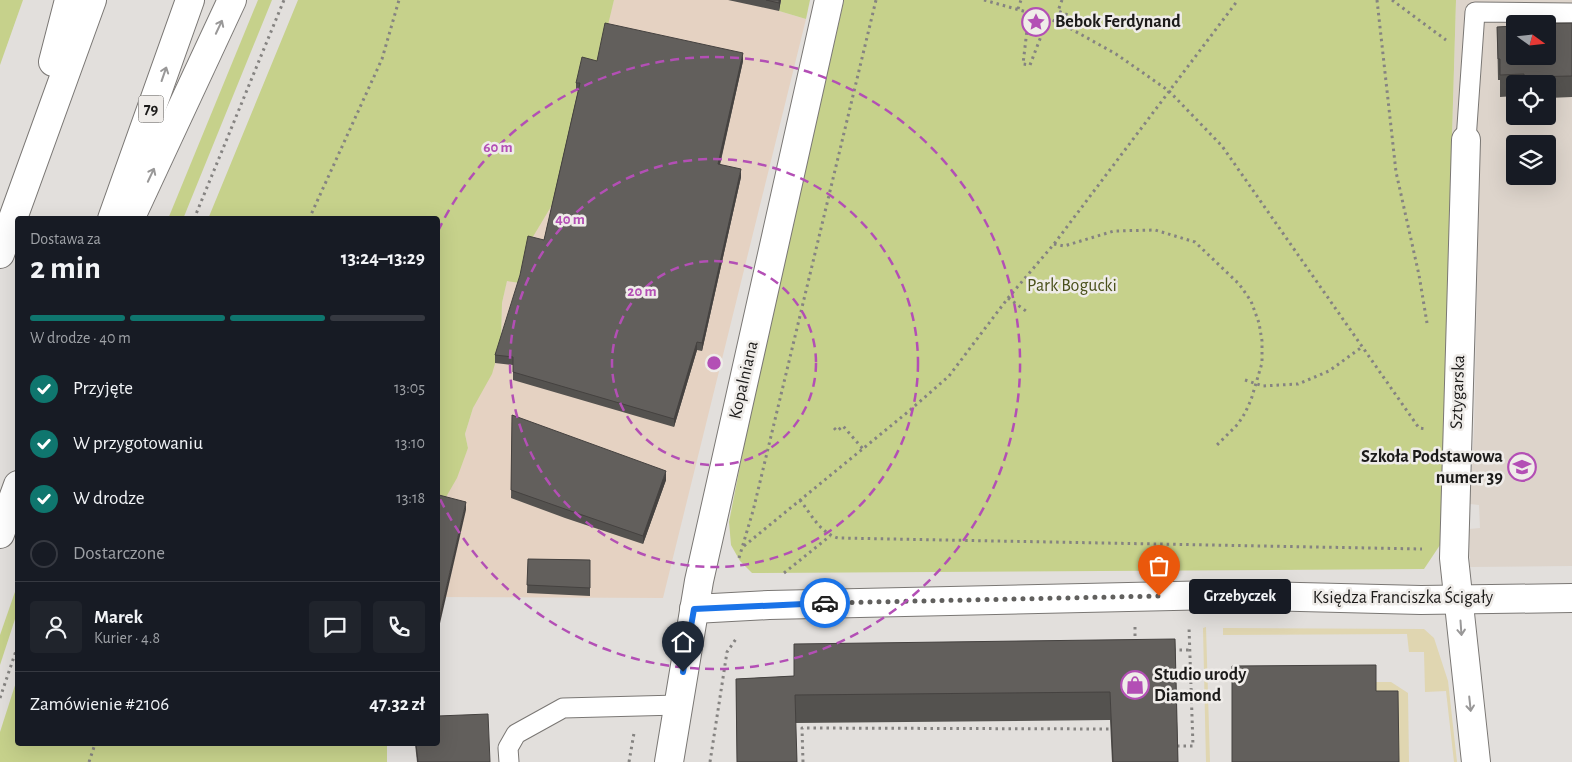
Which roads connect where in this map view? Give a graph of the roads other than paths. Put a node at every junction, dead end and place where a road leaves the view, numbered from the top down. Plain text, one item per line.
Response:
1 (69, 0) edge
2 (92, 0) edge
3 (190, 0) edge
4 (232, 0) edge
5 (829, 0) edge
6 (1572, 13) edge
7 (1466, 140) joint
8 (22, 195) junction
9 (113, 216) edge
10 (131, 216) edge
11 (0, 254) edge
12 (15, 494) edge
13 (0, 534) edge
14 (1572, 598) edge
15 (1459, 600) junction
16 (694, 609) junction
17 (678, 705) junction
18 (509, 762) edge
19 (669, 762) edge
20 (1476, 762) edge

1 - 8 street
2 - 8 street
9 -> 3 street, 79
10 -> 4 street
5 - 16 street, Kopalniana
6 - 7 lane
7 - 15 street, Sztygarska
8 - 11 street
12 - 13 street
14 - 15 street, Księdza Franciszka Ścigały
15 - 16 street, Księdza Franciszka Ścigały
15 -> 20 street, Sztygarska
16 - 17 street, Kopalniana
17 - 18 lane
17 - 19 street, Kopalniana

